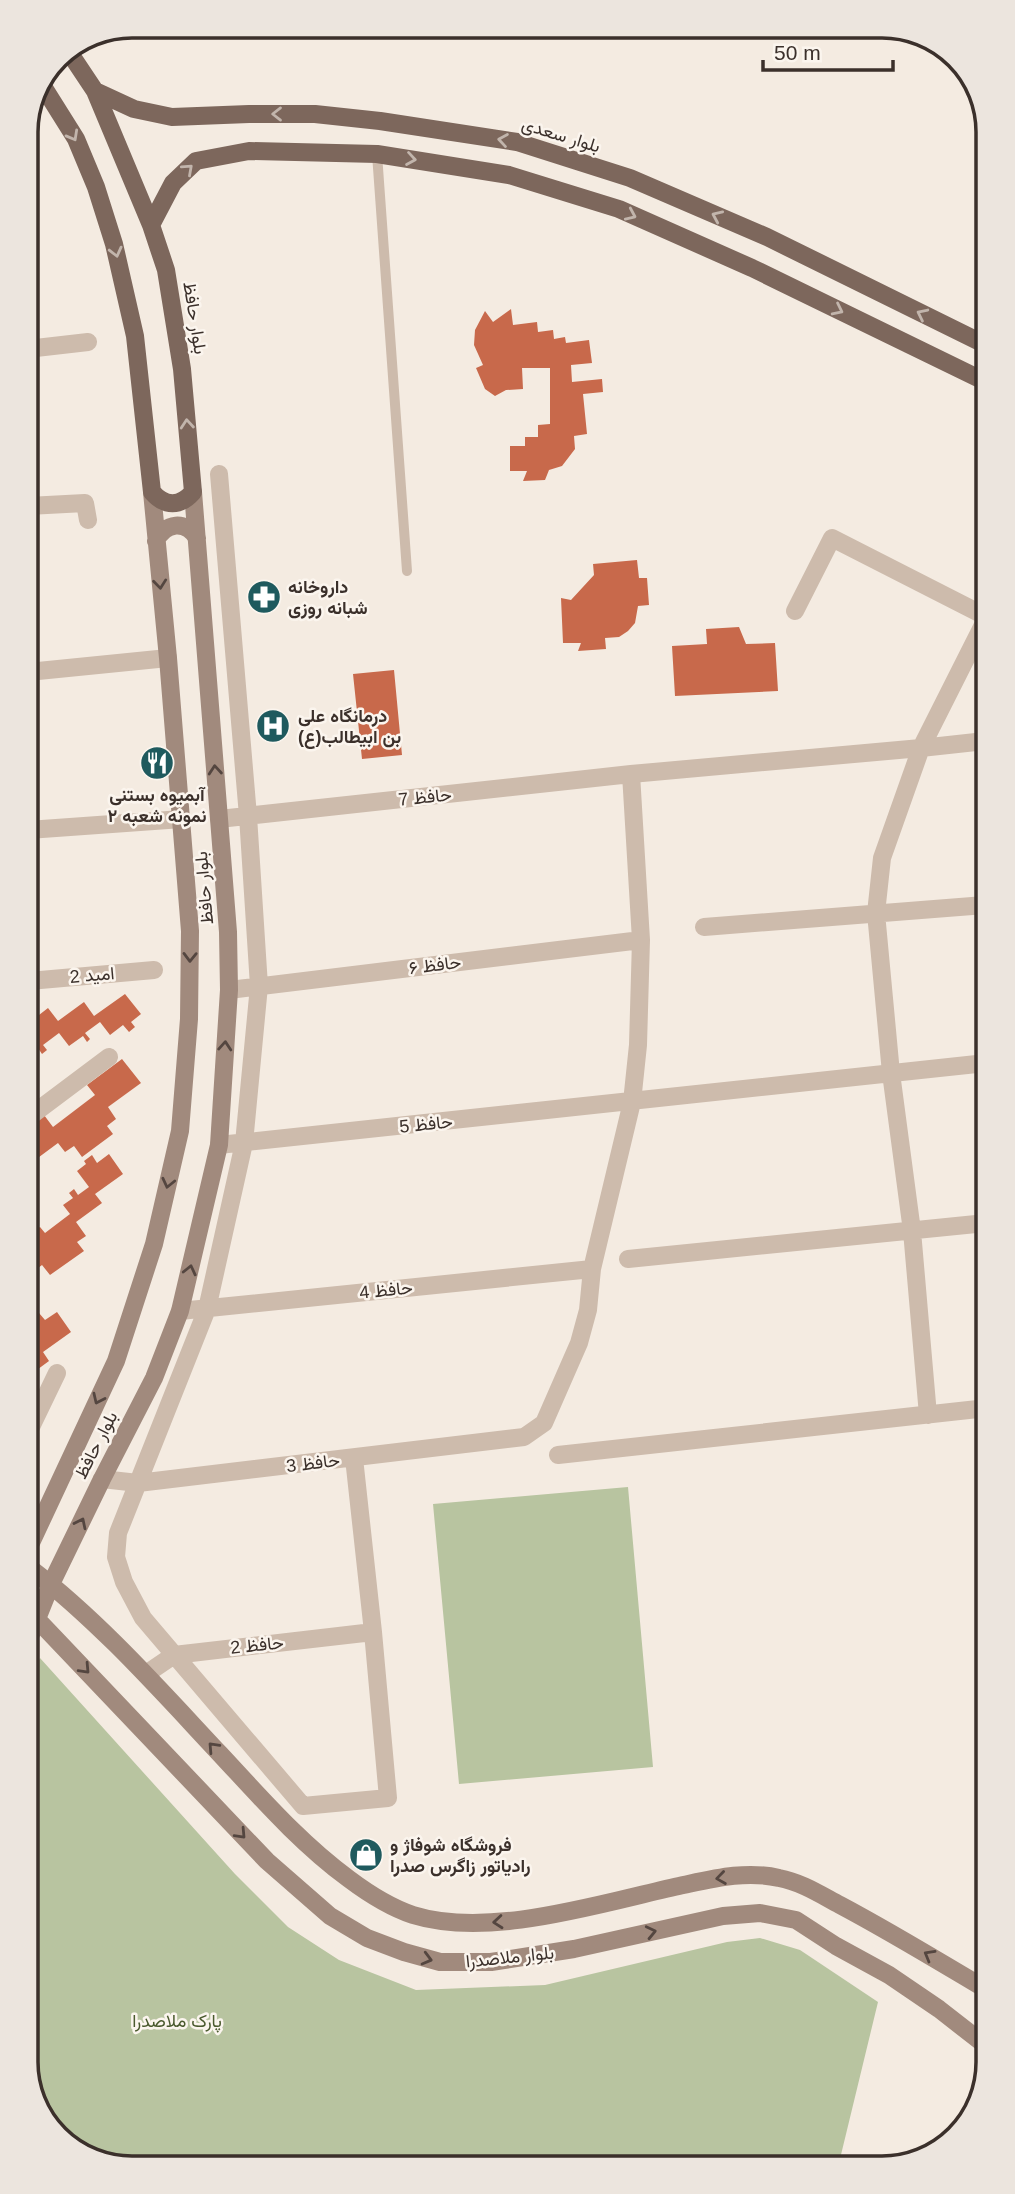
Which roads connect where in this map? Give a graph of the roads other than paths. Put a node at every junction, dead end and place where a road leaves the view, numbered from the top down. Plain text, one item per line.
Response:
1 (74, 59) edge
2 (95, 91) junction
3 (47, 93) edge
4 (377, 154) junction
5 (151, 225) junction
6 (976, 340) edge
7 (88, 342) dead end
8 (39, 348) edge
9 (976, 377) edge
10 (219, 474) dead end
11 (152, 492) junction
12 (193, 492) junction
13 (39, 505) edge
14 (88, 520) dead end
15 (197, 538) junction
16 (156, 541) junction
17 (407, 571) dead end
18 (976, 610) edge
19 (794, 611) dead end
20 (976, 639) edge
21 (204, 649) junction
22 (234, 649) junction
23 (168, 658) junction
24 (39, 671) edge
25 (976, 742) edge
26 (921, 748) junction
27 (631, 774) junction
28 (248, 816) junction
29 (182, 819) junction
30 (219, 820) junction
31 (39, 829) edge
32 (976, 906) edge
33 (876, 913) junction
34 (704, 927) dead end
35 (641, 940) junction
36 (154, 970) dead end
37 (39, 980) edge
38 (259, 986) junction
39 (229, 990) junction
40 (109, 1057) dead end
41 (976, 1064) edge
42 (891, 1073) junction
43 (632, 1102) junction
44 (38, 1110) edge
45 (244, 1143) junction
46 (219, 1145) junction
47 (976, 1224) edge
48 (912, 1231) junction
49 (628, 1259) dead end
50 (592, 1269) junction
51 (207, 1309) junction
52 (180, 1311) junction
53 (57, 1373) dead end
54 (976, 1409) edge
55 (38, 1412) edge
56 (928, 1415) junction
57 (558, 1455) dead end
58 (354, 1458) junction
59 (102, 1479) junction
60 (138, 1483) junction
61 (38, 1527) edge
62 (38, 1575) edge
63 (51, 1584) junction
64 (38, 1611) edge
65 (38, 1627) edge
66 (373, 1632) junction
67 (174, 1654) junction
68 (146, 1674) junction
69 (976, 1983) edge
70 (976, 2038) edge

1 - 2 main road, بلوار حافظ
2 - 5 main road, بلوار حافظ
6 -> 2 main road, بلوار سعدی
3 -> 11 main road, بلوار حافظ
5 -> 4 main road
4 -> 9 main road
4 - 17 lane
12 -> 5 main road, بلوار حافظ
7 - 8 street
10 - 22 street
11 - 12 main road
11 - 16 main road, بلوار حافظ
12 - 15 main road, بلوار حافظ
13 - 14 street
15 - 16 main road
15 - 21 main road, بلوار حافظ
16 -> 23 main road, بلوار حافظ
18 - 19 street
20 - 26 street
21 - 22 street
30 -> 21 main road, بلوار حافظ
22 - 28 street
23 - 24 street
23 - 29 main road, بلوار حافظ
25 - 26 street, حافظ 7
26 - 27 street, حافظ 7
26 - 33 street
27 - 28 street, حافظ 7
27 - 35 street
28 - 30 street, حافظ 7
28 - 38 street
29 - 31 street
29 -> 61 main road, بلوار حافظ
30 - 39 main road, بلوار حافظ
32 - 33 street
33 - 34 street
33 - 42 street
35 - 38 street, حافظ ۶
35 - 43 street
36 - 37 street, امید 2
38 - 39 street, حافظ ۶
38 - 45 street
46 -> 39 main road, بلوار حافظ
40 - 44 street
41 - 42 street, حافظ 5
42 - 43 street, حافظ 5
42 - 48 street
43 - 45 street, حافظ 5
43 - 50 street
45 - 46 street, حافظ 5
45 - 51 street
52 -> 46 main road, بلوار حافظ
47 - 48 street
48 - 49 street
48 - 56 street
50 - 51 street, حافظ 4
50 - 58 street, حافظ 3
51 - 52 street, حافظ 4
51 - 60 street
52 - 59 main road, بلوار حافظ
53 - 55 street
54 - 56 street
56 - 57 street
58 - 60 street, حافظ 3
58 - 66 street
59 - 60 street, حافظ 3
63 -> 59 main road, بلوار حافظ
60 - 67 street
62 - 63 main road, بلوار ملاصدرا
63 - 64 main road, بلوار حافظ
63 - 68 main road, بلوار ملاصدرا
65 -> 70 main road, بلوار ملاصدرا
66 - 67 street, حافظ 2
66 - 67 street
67 - 68 street, حافظ 2
69 -> 68 main road, بلوار ملاصدرا

